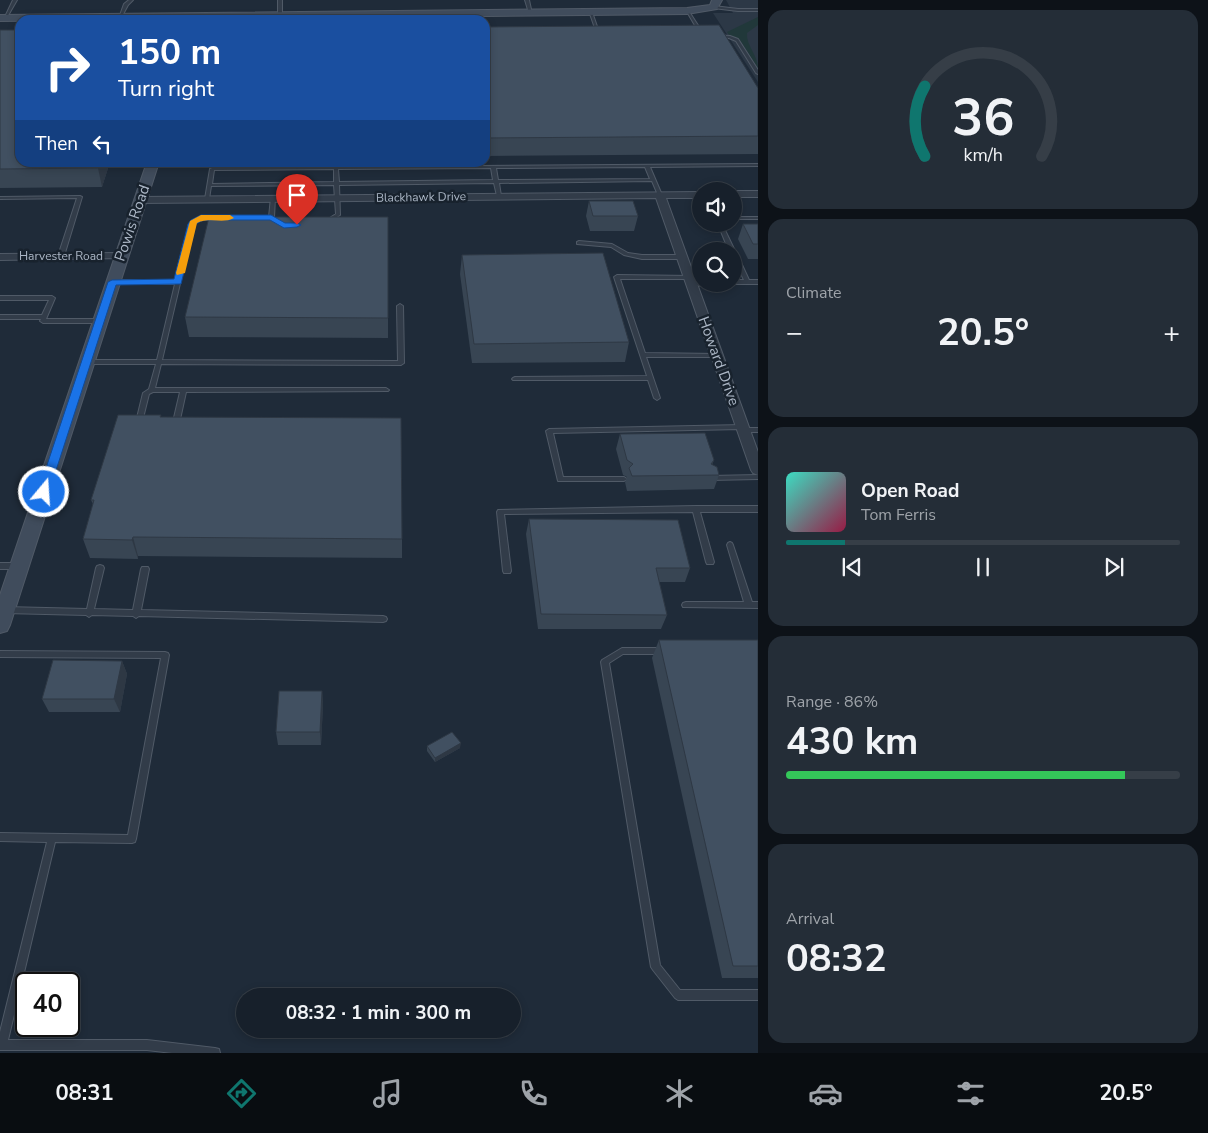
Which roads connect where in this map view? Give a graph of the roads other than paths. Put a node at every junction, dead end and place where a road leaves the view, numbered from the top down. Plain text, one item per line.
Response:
1 (15, 0) edge
2 (131, 0) edge
3 (280, 0) edge
4 (527, 0) edge
5 (715, 3) edge
6 (758, 10) edge
7 (688, 11) junction
8 (531, 12) junction
9 (590, 12) junction
10 (121, 15) edge
11 (280, 15) edge
12 (490, 15) edge
13 (2, 18) edge
14 (15, 18) edge
15 (692, 34) edge
16 (701, 34) junction
17 (590, 35) edge
18 (599, 35) junction
19 (608, 35) edge
20 (758, 73) edge
21 (758, 165) edge
22 (647, 166) junction
23 (150, 167) edge
24 (493, 167) junction
25 (336, 168) junction
26 (496, 180) junction
27 (653, 180) junction
28 (336, 183) junction
29 (210, 185) junction
30 (692, 194) edge
31 (742, 194) edge
32 (758, 194) edge
33 (660, 195) junction
34 (499, 196) junction
35 (0, 198) edge
36 (273, 198) junction
37 (337, 198) junction
38 (207, 199) junction
39 (140, 200) junction
40 (271, 217) junction
41 (219, 218) edge
42 (263, 218) edge
43 (742, 218) edge
44 (758, 218) edge
45 (324, 224) edge
46 (284, 225) edge
47 (579, 243) dead end
48 (61, 256) junction
49 (121, 256) junction
50 (0, 257) edge
51 (682, 257) junction
52 (742, 272) edge
53 (690, 281) junction
54 (112, 282) junction
55 (178, 282) junction
56 (742, 282) edge
57 (747, 282) junction
58 (758, 282) edge
59 (0, 298) edge
60 (400, 306) dead end
61 (0, 317) edge
62 (45, 317) junction
63 (100, 321) junction
64 (644, 355) junction
65 (717, 356) junction
66 (86, 362) junction
67 (159, 362) junction
68 (651, 378) junction
69 (515, 379) dead end
70 (152, 390) junction
71 (183, 390) junction
72 (386, 390) dead end
73 (658, 398) dead end
74 (148, 423) edge
75 (166, 424) edge
76 (743, 429) junction
77 (758, 430) edge
78 (758, 470) edge
79 (758, 477) edge
80 (710, 478) edge
81 (624, 479) dead end
82 (696, 509) junction
83 (758, 509) edge
84 (730, 545) dead end
85 (710, 562) dead end
86 (0, 566) edge
87 (19, 566) junction
88 (100, 568) dead end
89 (145, 569) dead end
90 (507, 571) dead end
91 (686, 605) dead end
92 (749, 605) junction
93 (758, 605) edge
94 (89, 614) junction
95 (136, 615) junction
96 (2, 618) edge
97 (383, 619) dead end
98 (671, 651) edge
99 (0, 654) edge
100 (0, 837) edge
101 (52, 838) junction
102 (758, 995) edge
103 (1, 1045) edge
104 (216, 1053) edge

1 - 13 lane
2 - 10 lane
3 - 11 lane
4 - 8 lane
5 - 6 lane
5 - 7 street
7 - 9 street
7 - 16 lane
8 - 9 street
8 - 12 street
9 - 18 lane
13 - 14 street
15 - 16 lane
16 - 20 lane
17 - 18 lane
18 - 19 lane
21 - 22 lane
22 - 24 lane
22 - 27 lane
23 - 39 street, Powis Road
24 - 25 lane
24 - 26 lane
25 - 28 lane
25 - 29 lane
26 - 27 lane
26 - 28 lane
26 - 34 lane
27 - 33 lane
28 - 29 lane
28 - 37 lane
29 - 38 lane
30 - 33 street, Blackhawk Drive
31 - 32 street
33 - 34 street, Blackhawk Drive
33 - 51 street, Howard Drive
34 - 37 street, Blackhawk Drive
35 - 48 lane
36 - 37 street, Blackhawk Drive
36 - 38 street, Blackhawk Drive
36 - 40 lane
37 - 45 lane
38 - 39 street, Blackhawk Drive
39 - 49 street, Powis Road
40 - 42 lane
40 - 46 lane
41 - 55 lane
43 - 44 lane
47 - 51 lane
48 - 49 street, Harvester Road
48 - 50 street, Harvester Road
49 - 54 street, Powis Road
51 - 53 street, Howard Drive
52 - 57 lane
53 - 64 lane
53 - 65 street, Howard Drive
54 - 55 lane
54 - 63 street, Powis Road
55 - 67 lane
56 - 57 lane
57 - 58 lane
59 - 62 lane
60 - 67 lane
61 - 62 lane
62 - 63 lane
63 - 66 street, Powis Road
64 - 65 lane
64 - 68 lane
65 - 76 street, Howard Drive
66 - 67 lane
66 - 87 street, Powis Road
67 - 70 lane
68 - 69 lane
68 - 73 lane
70 - 71 lane
70 - 74 lane
71 - 72 lane
71 - 75 lane
76 - 77 lane
76 - 78 street, Howard Drive
76 - 81 lane
79 - 80 lane
82 - 83 lane
82 - 85 lane
82 - 90 lane
84 - 92 lane
86 - 87 lane
87 - 96 street, Powis Road
88 - 94 lane
89 - 95 lane
91 - 92 lane
92 - 93 lane
94 - 95 lane
94 - 96 lane
95 - 97 lane
98 - 102 lane
99 - 101 lane
100 - 101 lane
101 - 103 lane
103 - 104 lane

